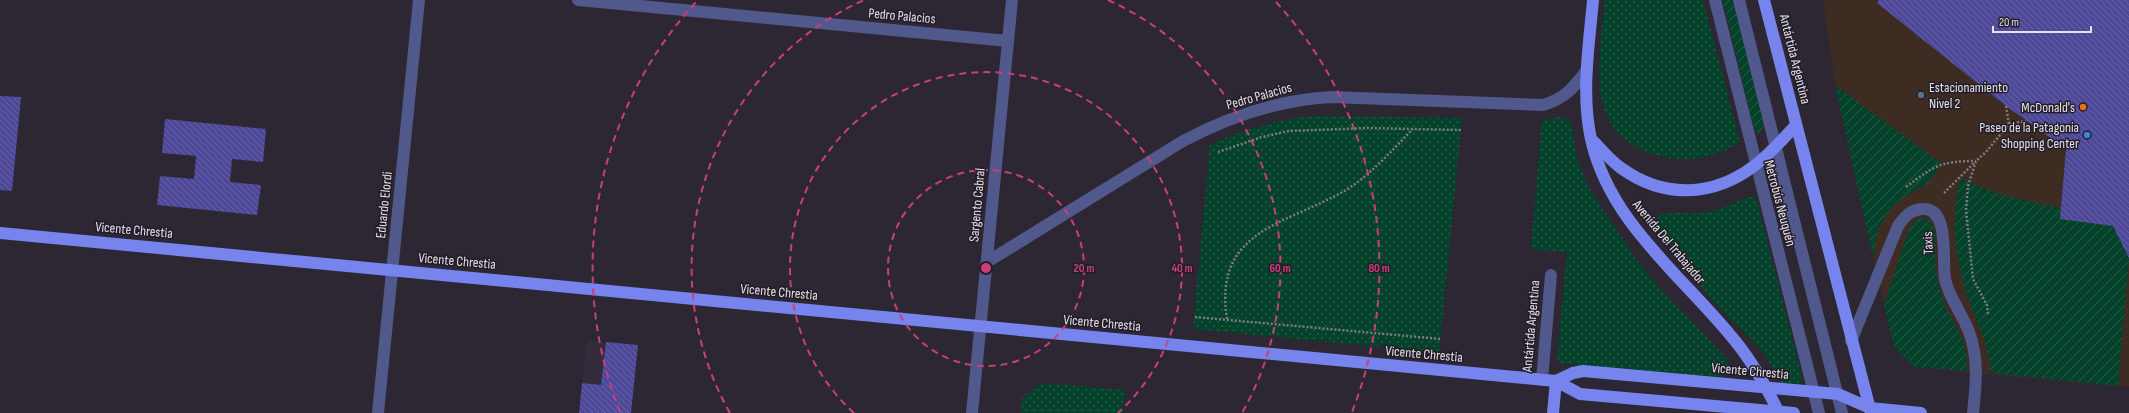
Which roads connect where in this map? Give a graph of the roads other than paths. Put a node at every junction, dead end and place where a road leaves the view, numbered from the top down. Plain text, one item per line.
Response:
1 (419, 0) edge
2 (578, 0) edge
3 (1012, 0) edge
4 (1594, 0) edge
5 (1715, 0) edge
6 (1739, 0) edge
7 (1764, 0) edge
8 (1008, 41) junction
9 (1587, 70) junction
10 (1796, 125) junction
11 (1591, 138) junction
12 (1775, 148) junction
13 (1755, 165) junction
14 (0, 232) edge
15 (987, 262) junction
16 (392, 270) junction
17 (1551, 275) dead end
18 (980, 326) junction
19 (1851, 341) junction
20 (1542, 380) junction
21 (1556, 382) junction
22 (1766, 388) junction
23 (1814, 392) junction
24 (1838, 394) junction
25 (1870, 410) edge
26 (1778, 412) edge
27 (378, 413) edge
28 (972, 413) edge
29 (1553, 413) edge
30 (1794, 413) edge
31 (1819, 413) edge
32 (1842, 413) edge
33 (1855, 413) edge
34 (1921, 413) edge
35 (1973, 413) edge

1 - 16 street, Eduardo Elordi
2 - 8 street, Pedro Palacios
3 - 8 street, Sargento Cabral
4 - 9 main road
5 - 13 street, Metrobús Neuquén
6 - 12 street, Metrobús Neuquén
7 - 10 main road, Antártida Argentina
8 - 15 street, Sargento Cabral
9 - 11 main road, Avenida Del Trabajador
9 - 15 street, Pedro Palacios
10 - 12 main road
10 - 19 main road
11 - 13 main road
11 - 22 main road, Avenida Del Trabajador
12 - 13 main road
12 - 24 street, Metrobús Neuquén
13 - 23 street, Metrobús Neuquén
14 - 16 main road, Vicente Chrestia
15 - 18 street, Sargento Cabral
16 - 18 main road, Vicente Chrestia
16 - 27 street, Eduardo Elordi
17 - 20 street, Antártida Argentina
18 - 20 main road, Vicente Chrestia
18 - 28 street, Sargento Cabral
19 - 25 main road
19 - 35 street, Taxis
20 - 21 main road, Vicente Chrestia
21 - 22 main road, Vicente Chrestia
21 - 26 main road, Vicente Chrestia
21 - 29 main road
22 - 23 main road, Vicente Chrestia
22 - 26 main road, Avenida Del Trabajador
23 - 24 main road, Vicente Chrestia
23 - 31 street, Metrobús Neuquén
24 - 25 main road, Vicente Chrestia
24 - 32 street, Metrobús Neuquén
25 - 33 main road, Vicente Chrestia
25 - 34 main road, Vicente Chrestia
26 - 30 main road, Vicente Chrestia

